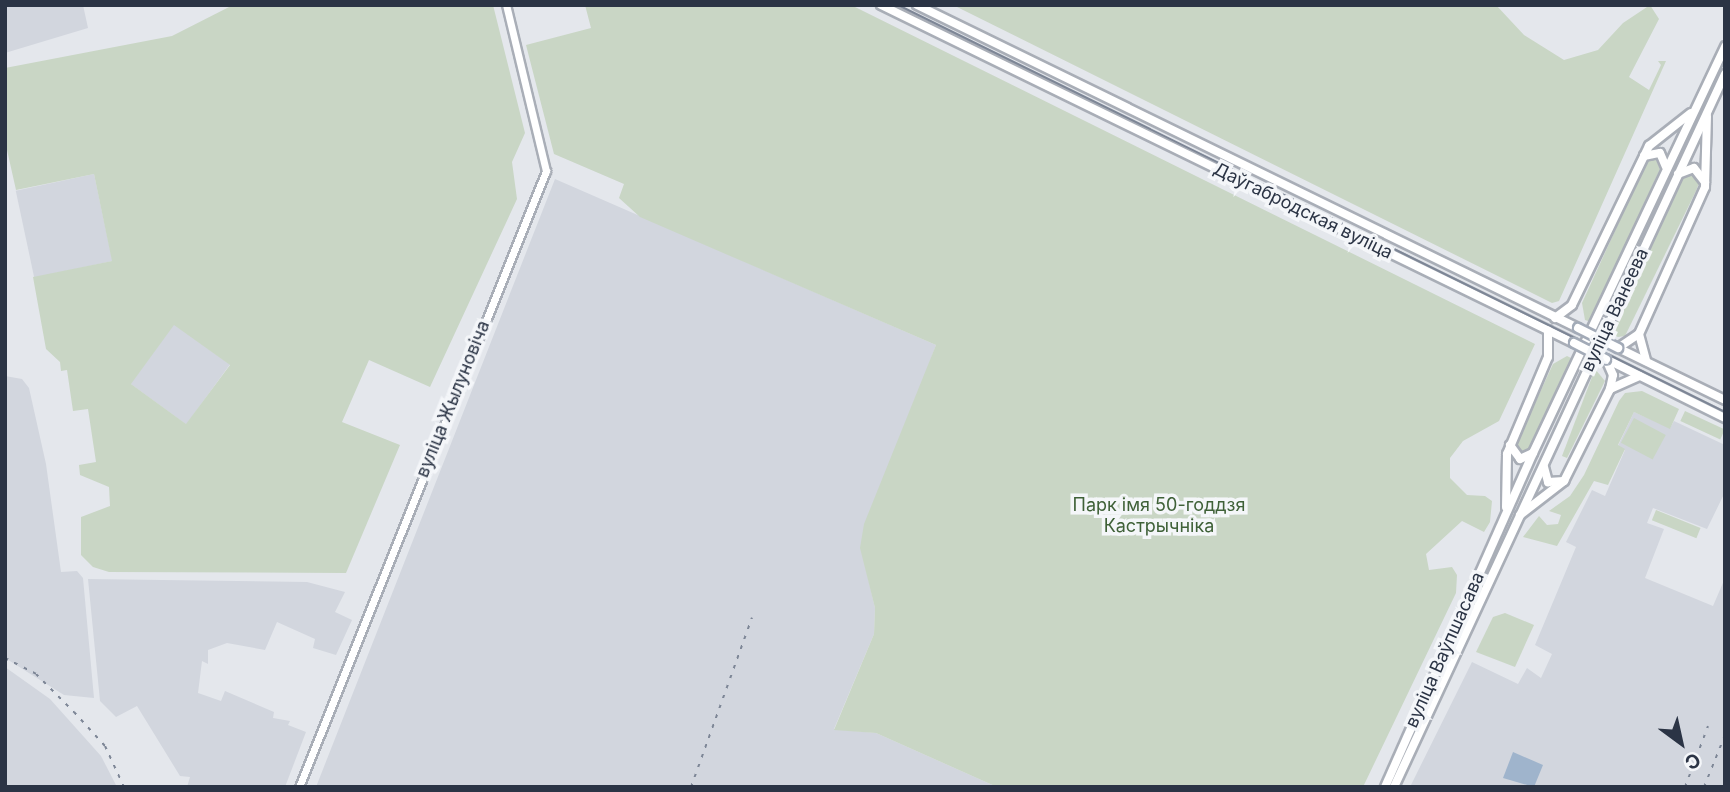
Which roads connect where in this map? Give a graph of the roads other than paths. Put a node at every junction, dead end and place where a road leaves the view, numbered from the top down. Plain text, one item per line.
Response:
1 (506, 5) edge
2 (881, 5) edge
3 (917, 5) edge
4 (1725, 46) edge
5 (1725, 74) edge
6 (1710, 107) junction
7 (1695, 108) junction
8 (1642, 158) junction
9 (1666, 170) junction
10 (1678, 174) junction
11 (1705, 182) junction
12 (1572, 304) junction
13 (1555, 318) junction
14 (1578, 328) junction
15 (1548, 331) junction
16 (1639, 334) junction
17 (1572, 342) junction
18 (1618, 348) junction
19 (1548, 357) junction
20 (1605, 359) junction
21 (1646, 362) junction
22 (1639, 376) junction
23 (1611, 389) junction
24 (1725, 400) edge
25 (1725, 418) edge
26 (1510, 444) junction
27 (1533, 453) junction
28 (1544, 466) junction
29 (1564, 481) junction
30 (1506, 514) junction
31 (1518, 517) junction
32 (1504, 545) joint
33 (299, 787) edge
34 (1385, 787) edge
35 (1394, 787) edge

1 - 33 street, вуліца Жылуновіча
2 - 15 main road, Даўгабродская вуліца
3 - 13 main road, Даўгабродская вуліца
4 - 7 main road, вуліца Ванеева
5 - 6 main road, вуліца Ванеева
6 - 10 main road, вуліца Ванеева
6 - 11 main road
7 - 8 main road
7 - 9 main road, вуліца Ванеева
8 - 9 main road
8 - 12 main road
9 - 27 main road, вуліца Ванеева
10 - 11 main road
10 - 28 main road, вуліца Ванеева
11 - 16 main road
12 - 13 main road
12 - 14 main road
13 - 14 main road, Даўгабродская вуліца
14 - 18 main road, Даўгабродская вуліца, bridge
15 - 17 main road, Даўгабродская вуліца
15 - 19 main road
16 - 18 main road
16 - 21 main road
17 - 19 main road
17 - 20 main road, Даўгабродская вуліца, bridge
18 - 21 main road, Даўгабродская вуліца
19 - 26 main road
20 - 22 main road, Даўгабродская вуліца
20 - 23 main road
21 - 24 main road, Даўгабродская вуліца
22 - 23 main road
22 - 25 main road, Даўгабродская вуліца
23 - 29 main road
26 - 27 main road
26 - 30 main road
27 - 30 main road, вуліца Ванеева
28 - 29 main road
28 - 31 main road, вуліца Ванеева
29 - 31 main road
30 - 34 main road, вуліца Ваўпшасава
31 - 32 main road, вуліца Ванеева
32 - 35 main road, вуліца Ваўпшасава

